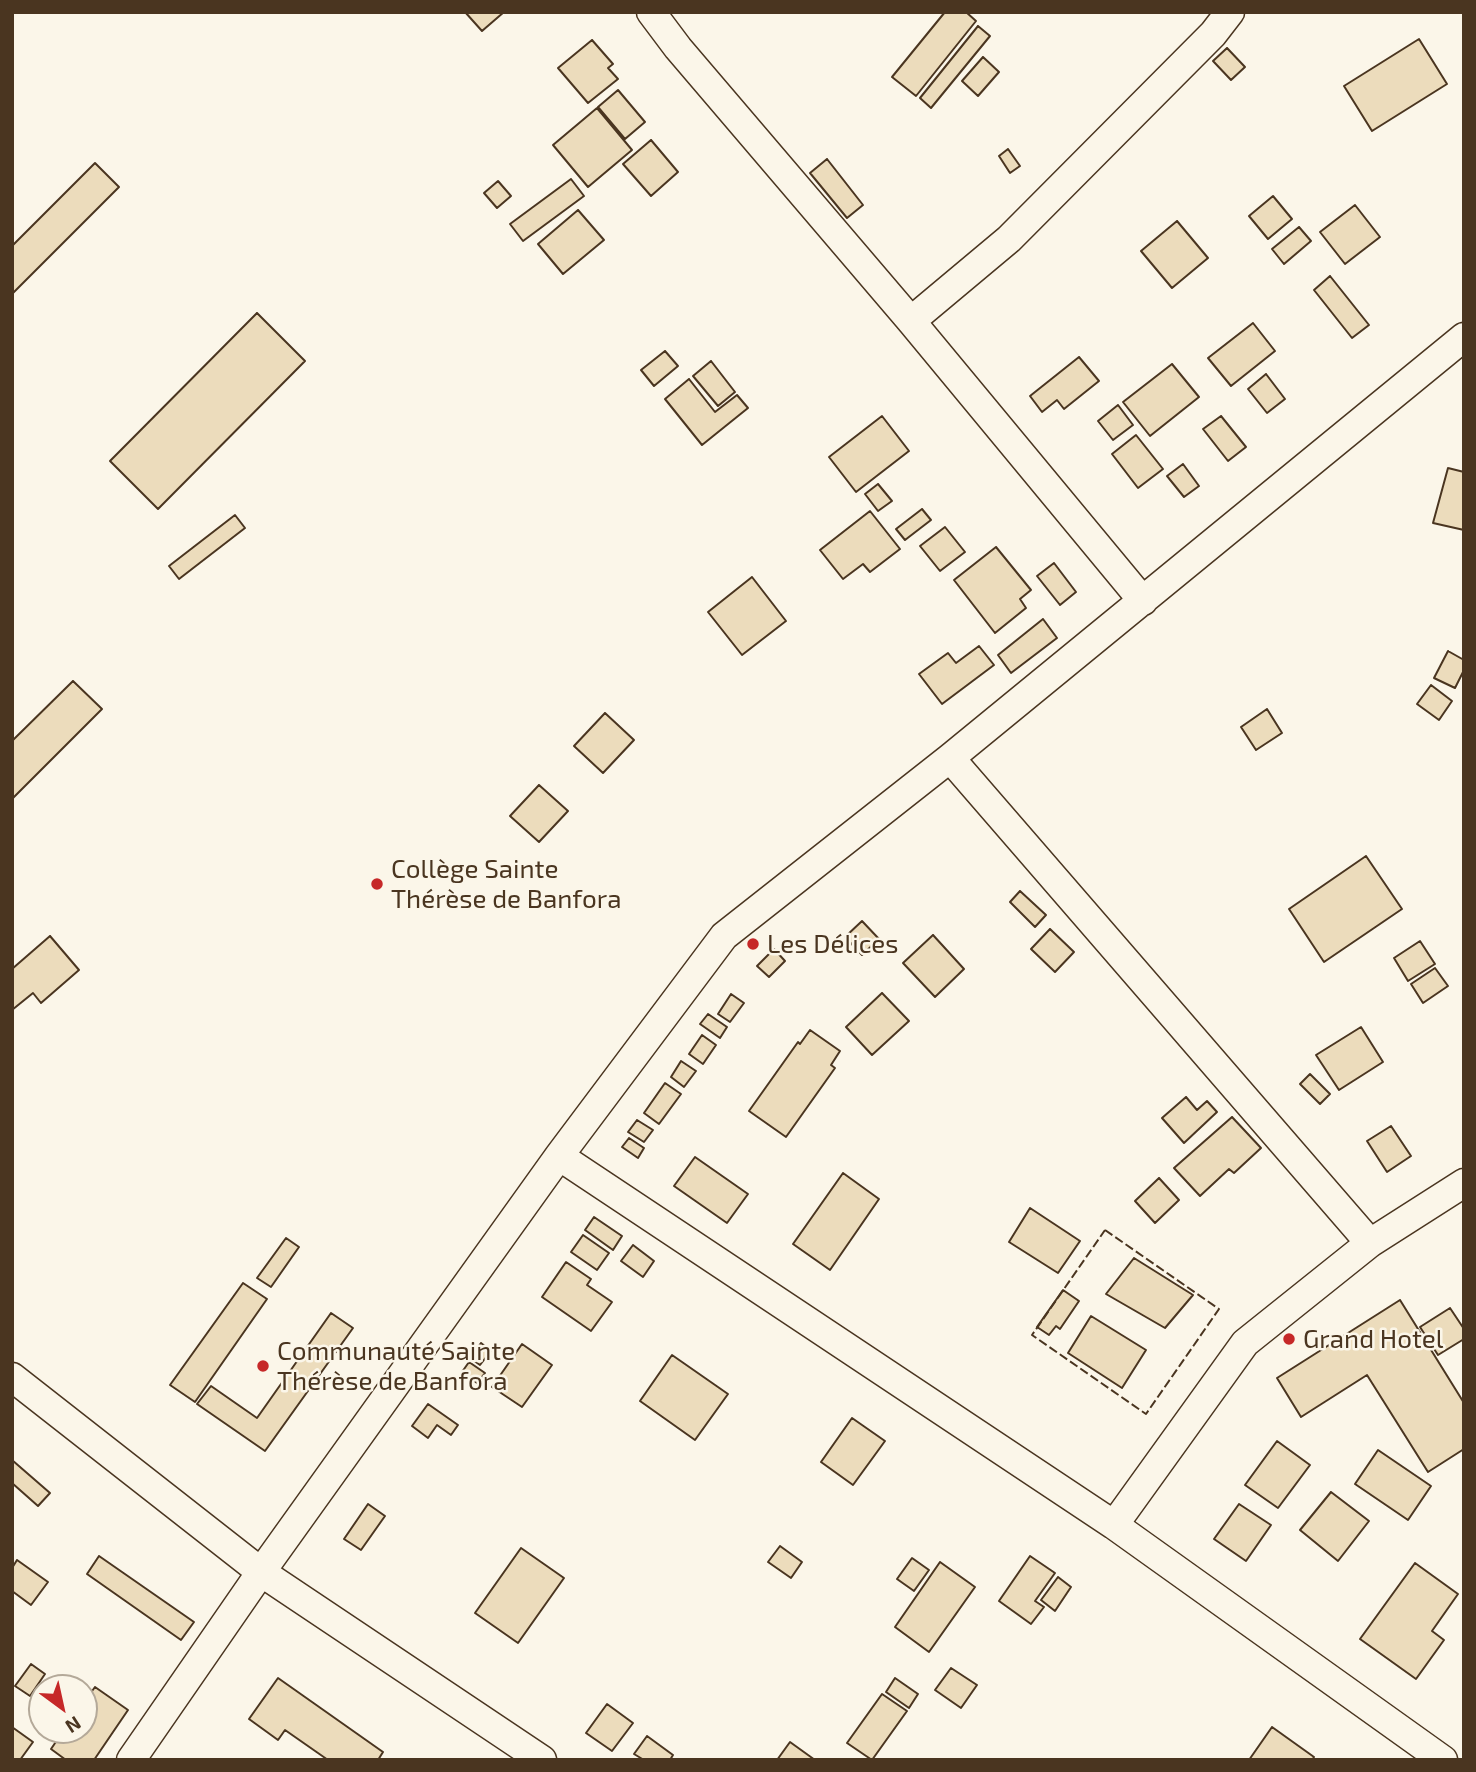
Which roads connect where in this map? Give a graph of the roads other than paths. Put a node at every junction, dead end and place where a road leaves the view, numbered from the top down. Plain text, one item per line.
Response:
1 (651, 12) edge
2 (1230, 12) edge
3 (911, 321) junction
4 (1464, 337) edge
5 (1143, 601) junction
6 (950, 758) junction
7 (559, 1156) junction
8 (1464, 1182) edge
9 (1370, 1243) junction
10 (12, 1377) edge
11 (1114, 1525) junction
12 (261, 1572) junction
13 (131, 1760) edge
14 (542, 1760) edge
15 (1443, 1760) edge

1 - 3 street
2 - 3 street
3 - 5 street
4 - 5 street
5 - 6 street
6 - 7 street
6 - 9 street
7 - 11 street
7 - 12 street
8 - 9 street
9 - 11 street
10 - 12 street
11 - 15 street
12 - 13 street
12 - 14 street

